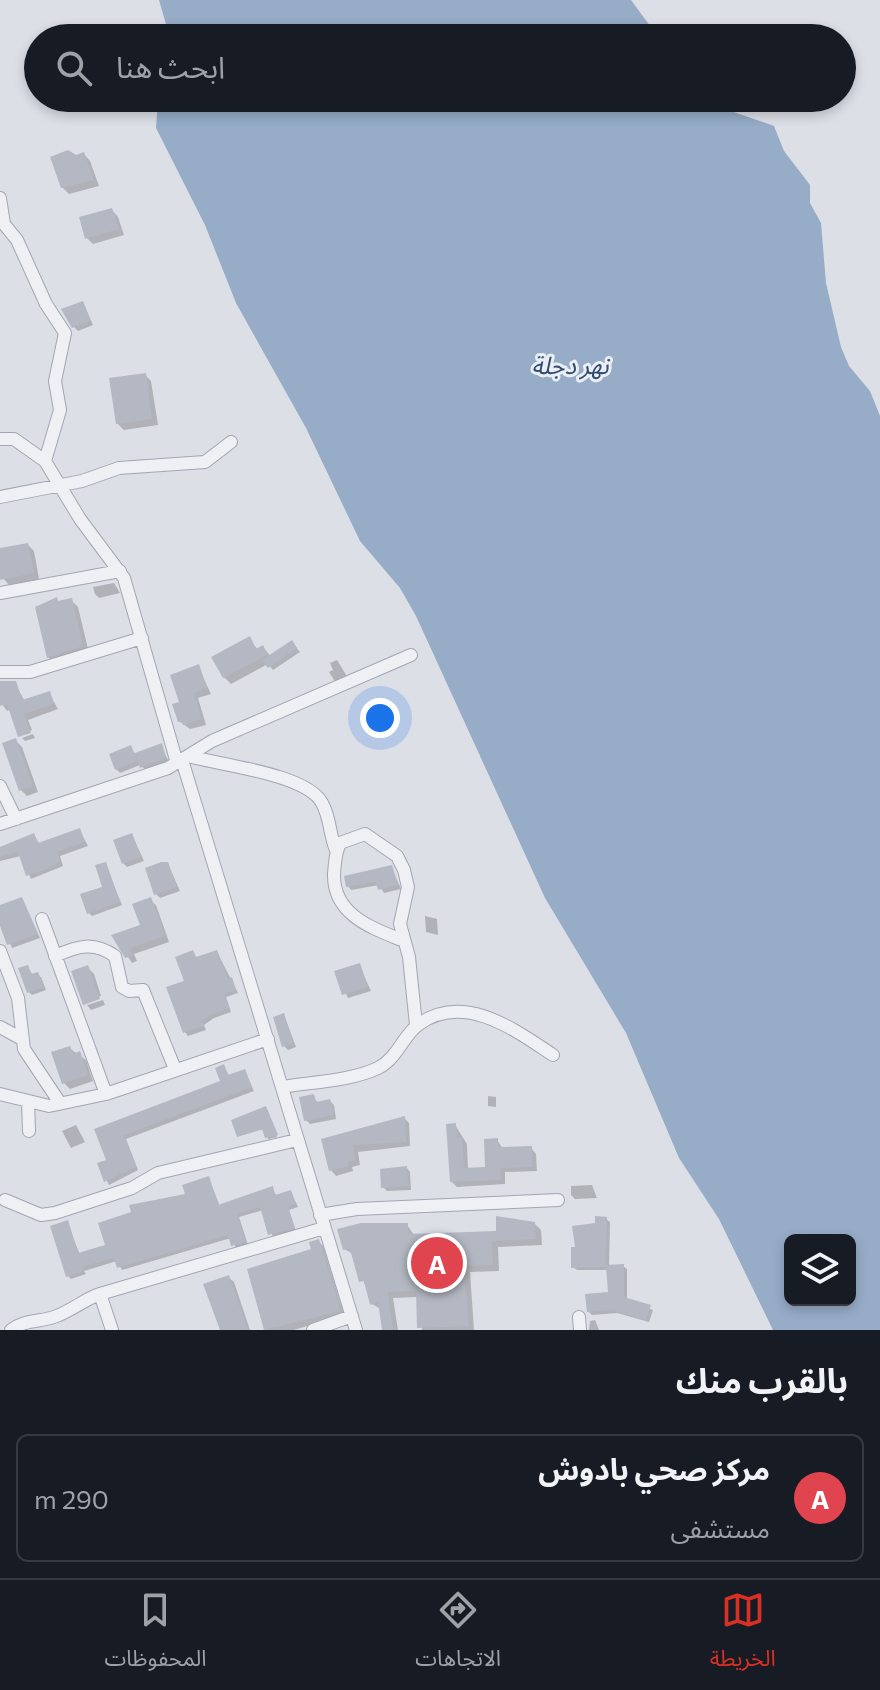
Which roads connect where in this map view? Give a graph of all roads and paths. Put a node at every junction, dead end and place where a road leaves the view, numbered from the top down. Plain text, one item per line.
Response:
1 (0, 198) edge
2 (0, 439) edge
3 (231, 442) dead end
4 (45, 461) junction
5 (60, 486) junction
6 (0, 497) edge
7 (120, 571) junction
8 (0, 593) edge
9 (142, 638) junction
10 (411, 655) dead end
11 (0, 672) edge
12 (182, 760) junction
13 (0, 786) edge
14 (16, 819) junction
15 (0, 824) edge
16 (336, 850) junction
17 (42, 919) dead end
18 (404, 941) junction
19 (0, 951) edge
20 (55, 956) junction
21 (416, 1025) junction
22 (0, 1027) edge
23 (22, 1039) junction
24 (268, 1039) junction
25 (553, 1055) dead end
26 (175, 1069) junction
27 (282, 1087) junction
28 (0, 1094) edge
29 (106, 1094) junction
30 (28, 1101) junction
31 (60, 1103) junction
32 (29, 1131) dead end
33 (297, 1140) junction
34 (5, 1200) dead end
35 (558, 1200) dead end
36 (322, 1222) junction
37 (100, 1294) junction
38 (352, 1316) junction
39 (11, 1330) edge
40 (112, 1330) edge
41 (313, 1330) edge
42 (356, 1330) edge

1 - 4 street
2 - 4 street
3 - 5 street
4 - 5 street
5 - 6 street
5 - 7 street
7 - 8 street
7 - 9 street
9 - 11 street
9 - 12 street
10 - 12 street
12 - 14 street
12 - 16 street
12 - 24 street
13 - 14 street
14 - 15 street
16 - 18 street
16 - 18 street
17 - 20 street
18 - 21 street
19 - 23 street
20 - 26 street
20 - 29 street
21 - 25 street
21 - 27 street
22 - 23 street
23 - 31 street
24 - 26 street
24 - 27 street
26 - 29 street
27 - 33 street
28 - 30 street
29 - 31 street
30 - 31 street
30 - 32 street
33 - 34 street
33 - 36 street
35 - 36 street
36 - 37 street
36 - 38 street
37 - 39 street
37 - 40 street
38 - 41 street
38 - 42 street

